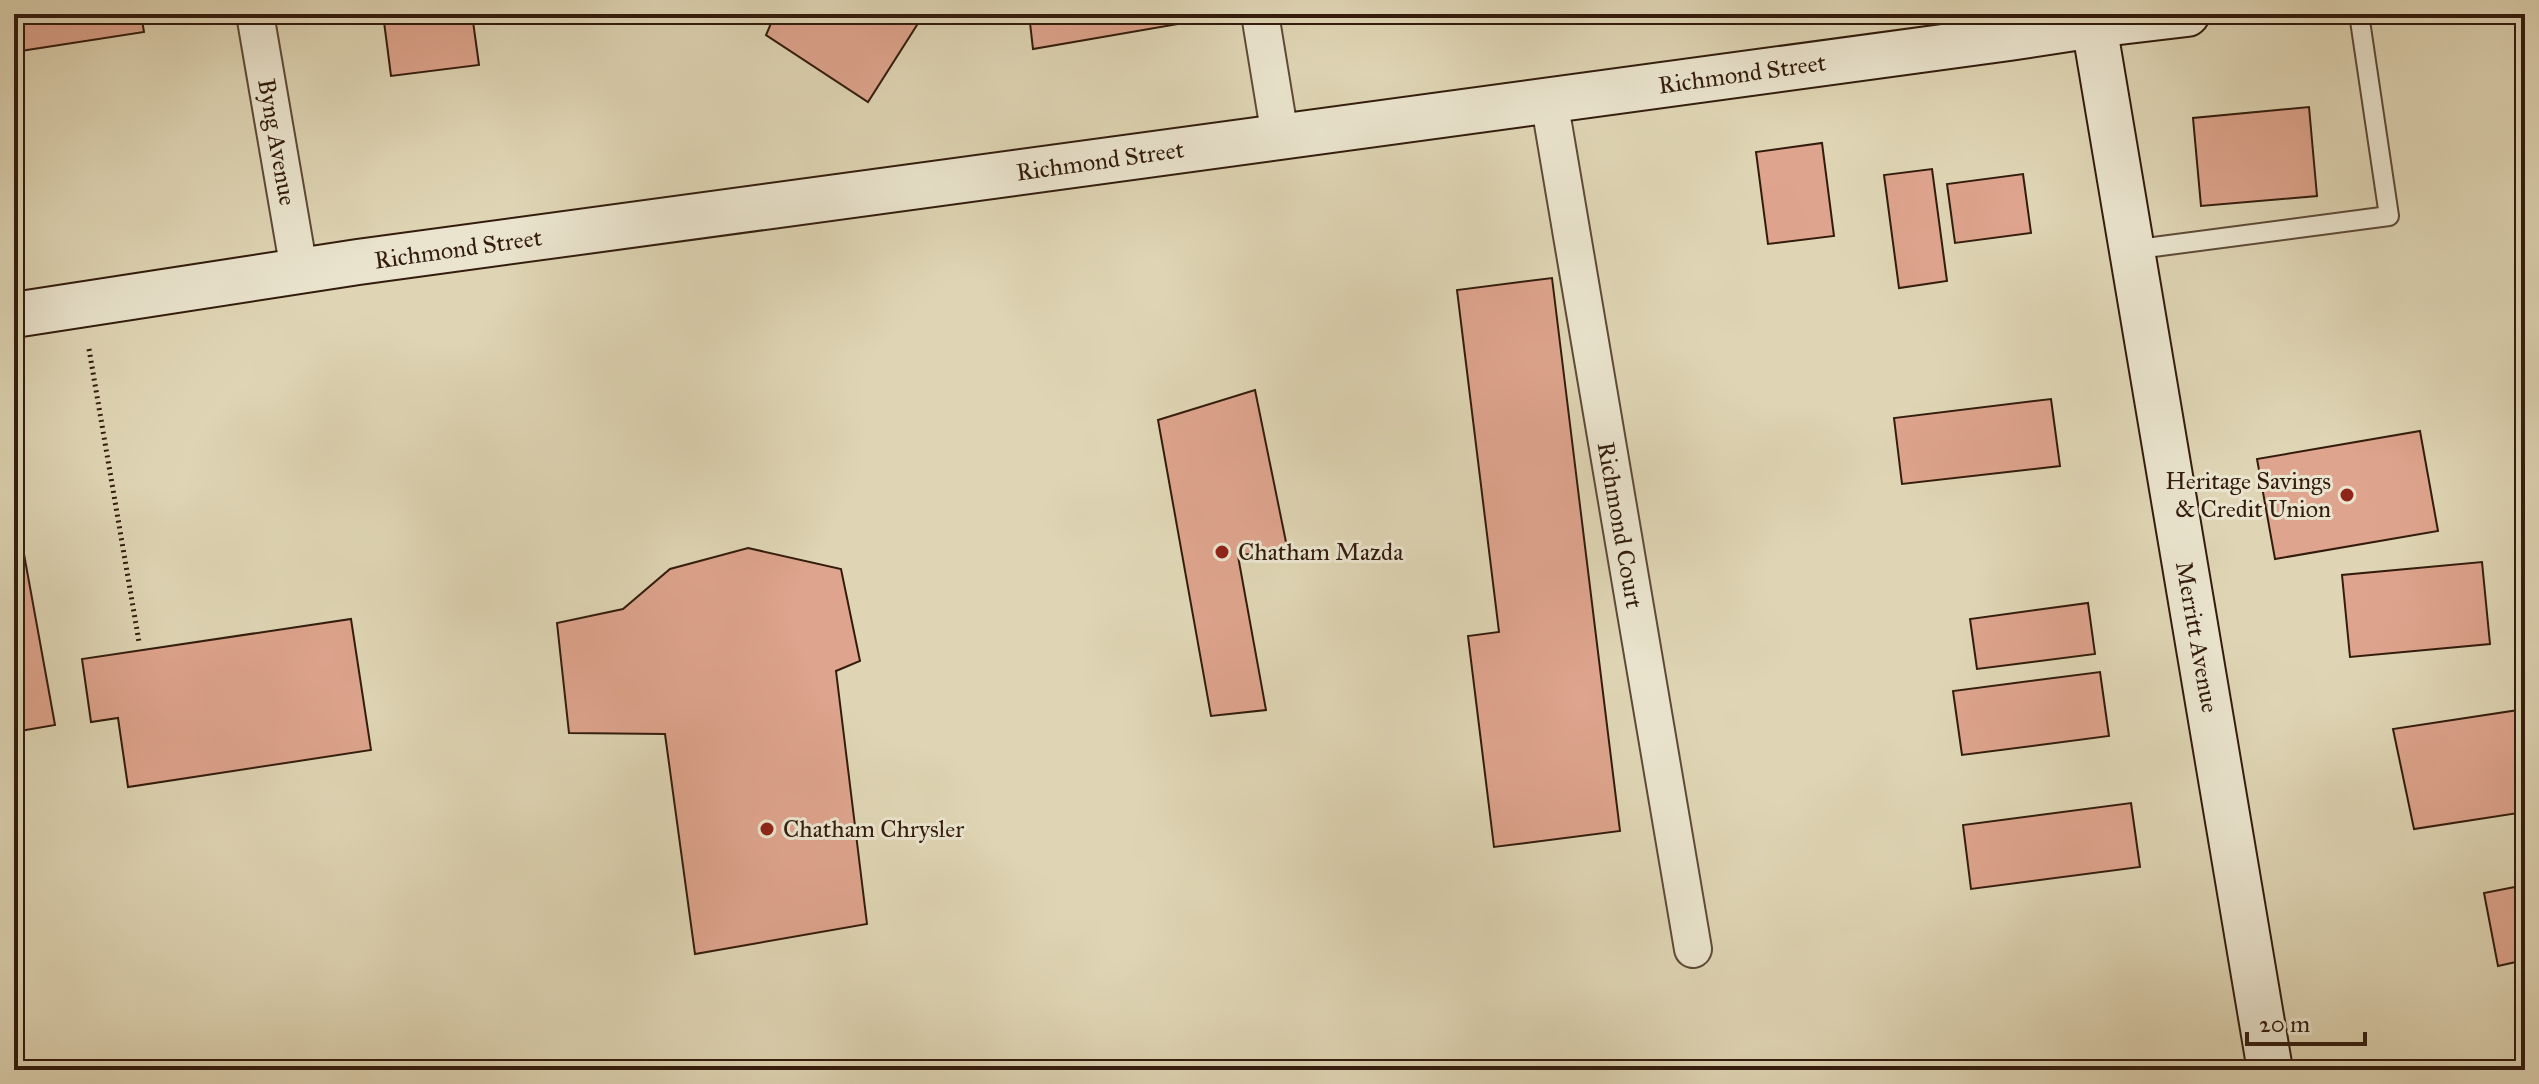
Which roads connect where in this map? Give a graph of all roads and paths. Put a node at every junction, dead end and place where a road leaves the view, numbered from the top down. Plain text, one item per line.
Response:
1 (255, 14) edge
2 (1260, 14) edge
3 (2187, 14) edge
4 (2359, 14) edge
5 (2093, 19) edge
6 (1549, 100) junction
7 (1280, 136) junction
8 (2131, 250) junction
9 (299, 270) junction
10 (14, 315) edge
11 (89, 349) dead end
12 (139, 642) dead end
13 (1693, 949) dead end
14 (2270, 1070) edge

1 - 9 street, Byng Avenue
2 - 7 street
3 - 5 main road, Richmond Street
4 - 8 lane
5 - 6 main road, Richmond Street
5 - 8 main road, Merritt Avenue
6 - 7 main road, Richmond Street
6 - 13 street, Richmond Court
7 - 9 main road, Richmond Street
8 - 14 main road, Merritt Avenue
9 - 10 main road, Richmond Street
11 - 12 path

